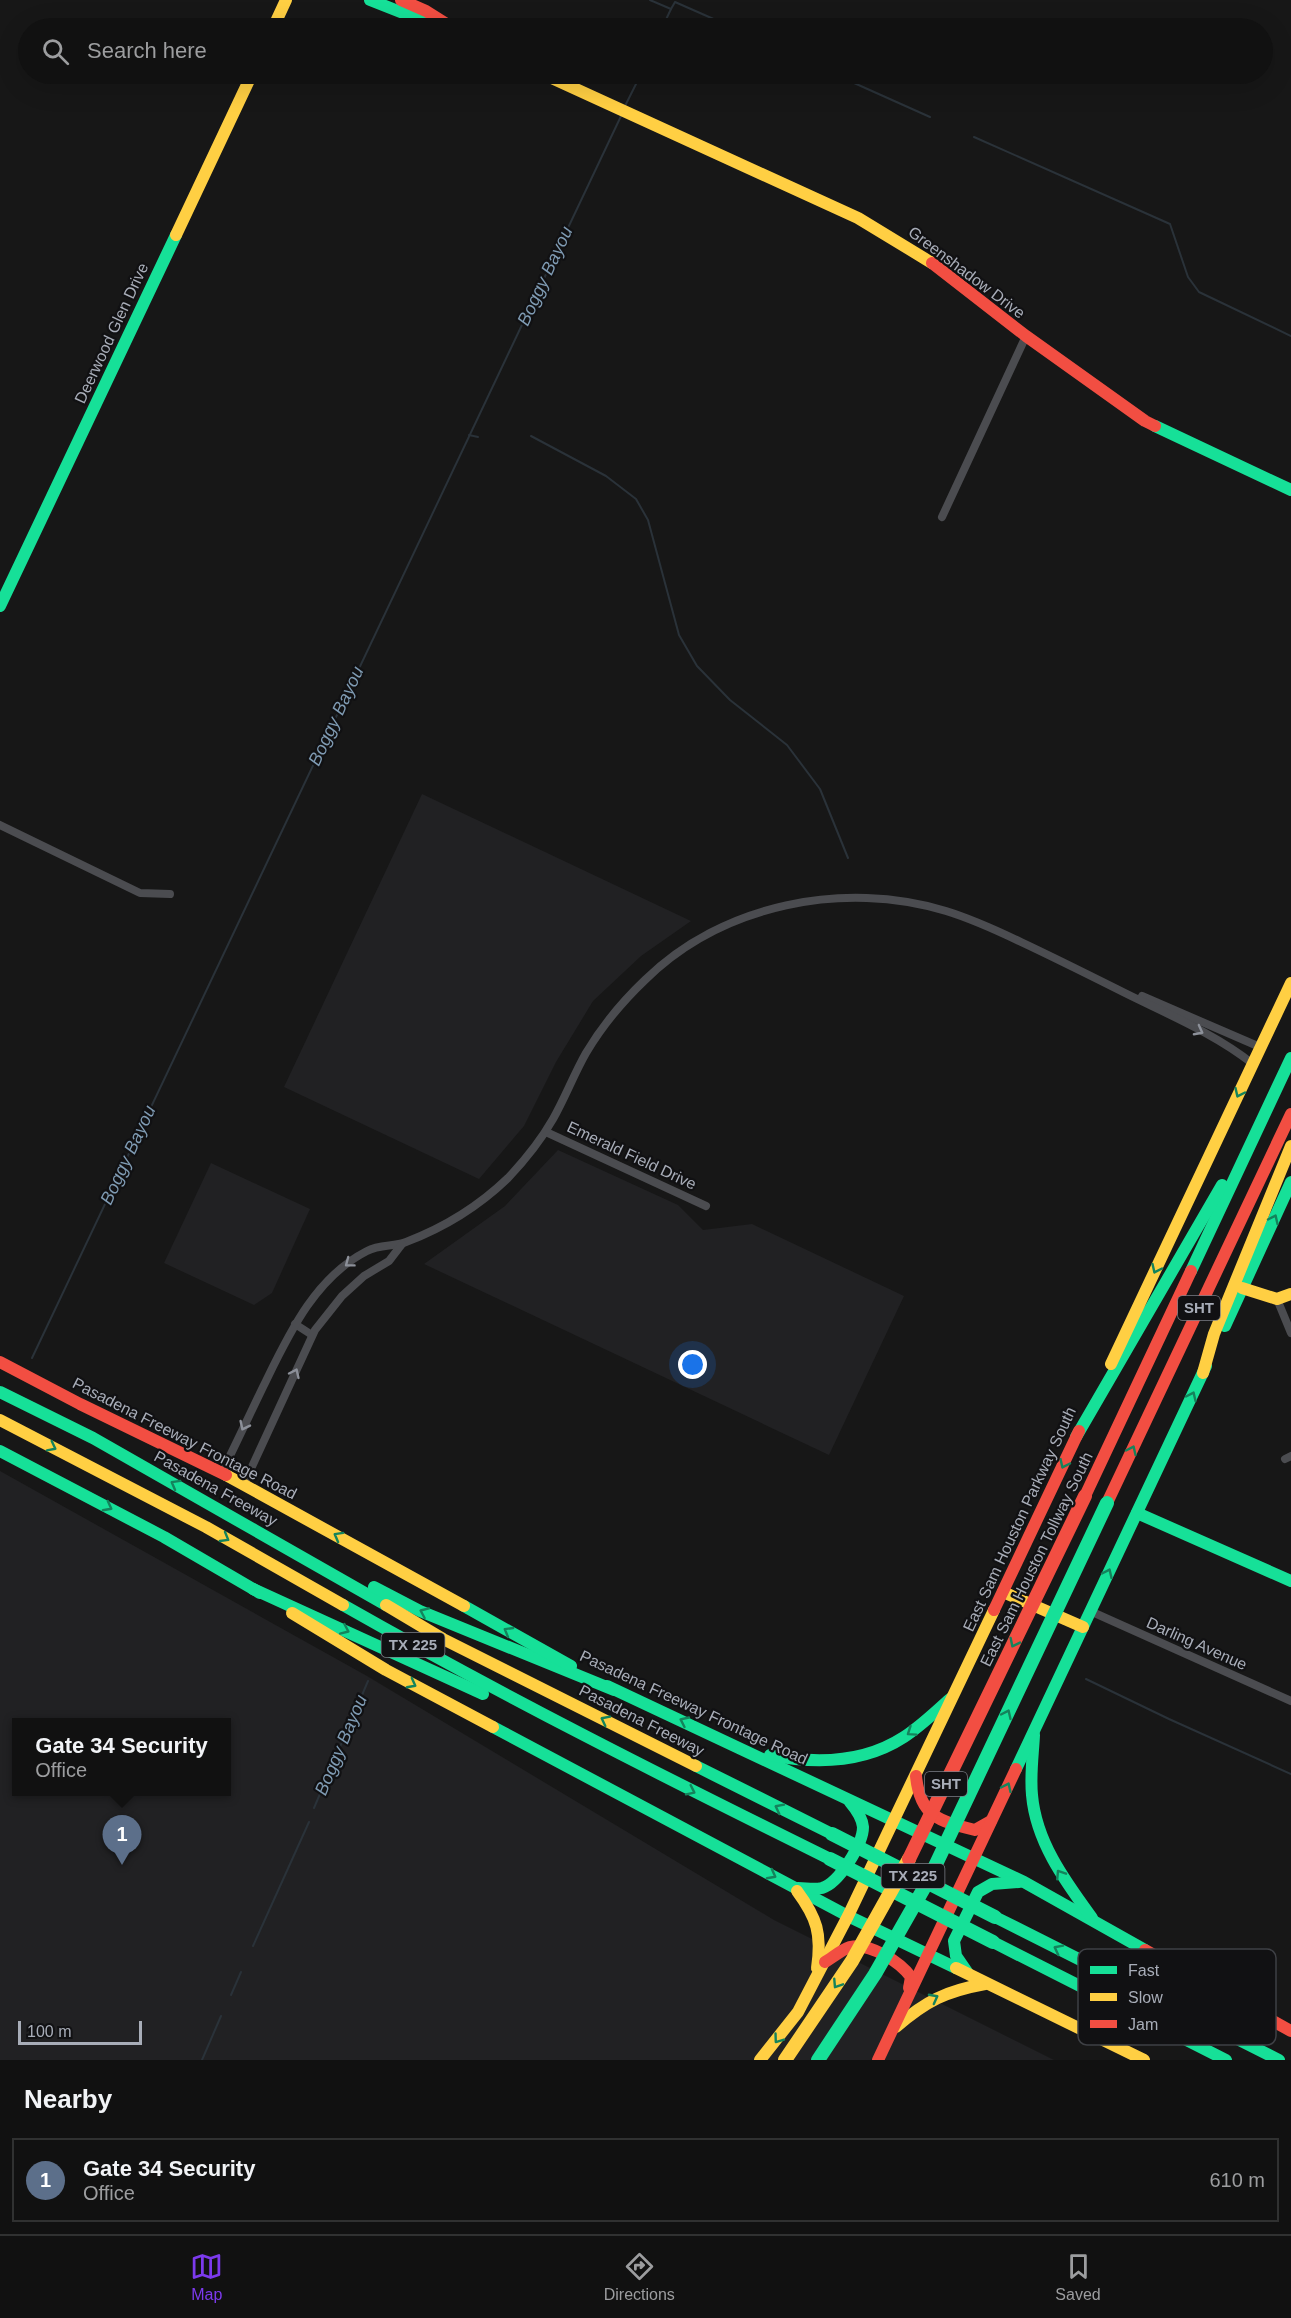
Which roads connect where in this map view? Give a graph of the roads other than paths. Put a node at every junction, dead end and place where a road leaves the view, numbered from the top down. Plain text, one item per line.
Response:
1 (286, 0) edge
2 (370, 0) edge
3 (401, 0) edge
4 (278, 18) edge
5 (416, 18) edge
6 (437, 18) edge
7 (247, 84) edge
8 (565, 84) edge
9 (1026, 336) junction
10 (1291, 490) edge
11 (942, 517) dead end
12 (0, 606) edge
13 (0, 825) edge
14 (170, 894) dead end
15 (1092, 975) junction
16 (1291, 983) edge
17 (1260, 1047) junction
18 (1291, 1058) edge
19 (1253, 1064) junction
20 (1267, 1107) junction
21 (1291, 1114) edge
22 (546, 1132) junction
23 (1291, 1146) edge
24 (1291, 1182) edge
25 (706, 1206) dead end
26 (402, 1244) junction
27 (1242, 1288) junction
28 (1291, 1294) edge
29 (1277, 1299) junction
30 (295, 1324) junction
31 (1291, 1333) edge
32 (312, 1335) junction
33 (0, 1362) edge
34 (1203, 1373) junction
35 (0, 1392) edge
36 (0, 1420) edge
37 (1076, 1437) junction
38 (0, 1451) edge
39 (222, 1472) junction
40 (244, 1484) junction
41 (1137, 1512) junction
42 (317, 1564) junction
43 (1291, 1581) edge
44 (253, 1589) junction
45 (1003, 1592) junction
46 (1090, 1611) junction
47 (1083, 1627) junction
48 (614, 1690) junction
49 (955, 1694) junction
50 (1291, 1701) edge
51 (1034, 1729) junction
52 (737, 1746) junction
53 (660, 1775) junction
54 (916, 1775) junction
55 (841, 1795) junction
56 (894, 1821) junction
57 (991, 1821) junction
58 (973, 1858) junction
59 (1024, 1882) junction
60 (794, 1887) junction
61 (848, 1916) junction
62 (1095, 1921) junction
63 (1145, 1949) edge
64 (927, 1954) junction
65 (1078, 1959) edge
66 (824, 1963) junction
67 (970, 1976) junction
68 (816, 1978) junction
69 (985, 1984) junction
70 (1078, 1985) edge
71 (907, 1998) junction
72 (1276, 2023) edge
73 (1078, 2028) edge
74 (893, 2030) junction
75 (1291, 2031) edge
76 (1113, 2045) edge
77 (1196, 2045) edge
78 (1249, 2045) edge
79 (760, 2060) edge
80 (785, 2060) edge
81 (818, 2060) edge
82 (878, 2060) edge
83 (1144, 2060) edge
84 (1226, 2060) edge
85 (1279, 2060) edge

1 - 4 main road
2 - 5 main road
3 - 6 main road
7 - 12 main road, Deerwood Glen Drive
8 - 9 main road, Greenshadow Drive
9 - 10 main road, Greenshadow Drive
9 - 11 street
13 - 14 street
15 - 17 street
15 -> 19 street
15 - 22 street
16 - 17 main road, East Sam Houston Parkway South
17 - 19 main road, East Sam Houston Parkway South
18 - 20 main road, East Sam Houston Tollway South / SHT
19 -> 37 main road, East Sam Houston Parkway South
20 - 37 main road
20 -> 80 main road, East Sam Houston Tollway South / SHT, bridge
81 -> 21 main road, SHT, bridge
22 - 25 street, Emerald Field Drive
22 - 26 street
23 - 34 main road
27 -> 24 main road
26 -> 30 street
26 - 32 street
27 - 29 main road
27 - 34 main road
28 - 29 main road
29 - 31 street
30 - 32 street
30 -> 39 street
40 -> 32 street
33 - 39 main road, Pasadena Freeway Frontage Road
41 -> 34 main road
42 -> 35 main road, Pasadena Freeway / TX 225
36 -> 53 main road, TX 225
37 -> 45 main road, East Sam Houston Parkway South
38 -> 44 main road
39 - 40 main road, Pasadena Freeway Frontage Road
48 -> 40 main road, Pasadena Freeway Frontage Road
41 - 43 main road
46 -> 41 main road
48 -> 42 main road
65 -> 42 main road, Pasadena Freeway / TX 225, bridge
44 -> 53 main road
44 -> 60 main road
45 - 47 main road
45 - 49 main road, East Sam Houston Parkway South
46 - 47 main road
46 - 50 street, Darling Avenue
47 - 51 main road
52 -> 48 main road, Pasadena Freeway Frontage Road
49 -> 52 main road
49 - 54 main road, East Sam Houston Parkway South
57 -> 51 main road
62 -> 51 main road
52 - 55 main road, Pasadena Freeway Frontage Road
53 -> 70 main road, TX 225, bridge
54 - 56 main road, East Sam Houston Parkway South
54 - 57 main road
55 - 56 main road, Pasadena Freeway Frontage Road
55 - 60 main road
56 - 58 main road, Pasadena Freeway Frontage Road
56 - 61 main road, East Sam Houston Parkway South
57 - 58 main road
58 - 59 main road, Pasadena Freeway Frontage Road
58 - 64 main road
59 - 62 main road, Pasadena Freeway Frontage Road
59 - 67 main road
60 - 61 main road
60 - 68 main road
61 - 64 main road
61 - 66 main road, East Sam Houston Parkway South
62 - 63 main road, Pasadena Freeway Frontage Road
64 - 67 main road
64 - 71 main road
66 - 68 main road, East Sam Houston Parkway South
66 - 71 main road
67 - 69 main road
68 -> 79 main road, East Sam Houston Parkway South
69 - 73 main road
74 -> 69 main road
71 - 74 main road
72 - 75 main road, Pasadena Freeway Frontage Road
74 - 82 main road
76 - 83 main road
77 -> 84 main road, TX 225, bridge
85 -> 78 main road, Pasadena Freeway / TX 225, bridge

